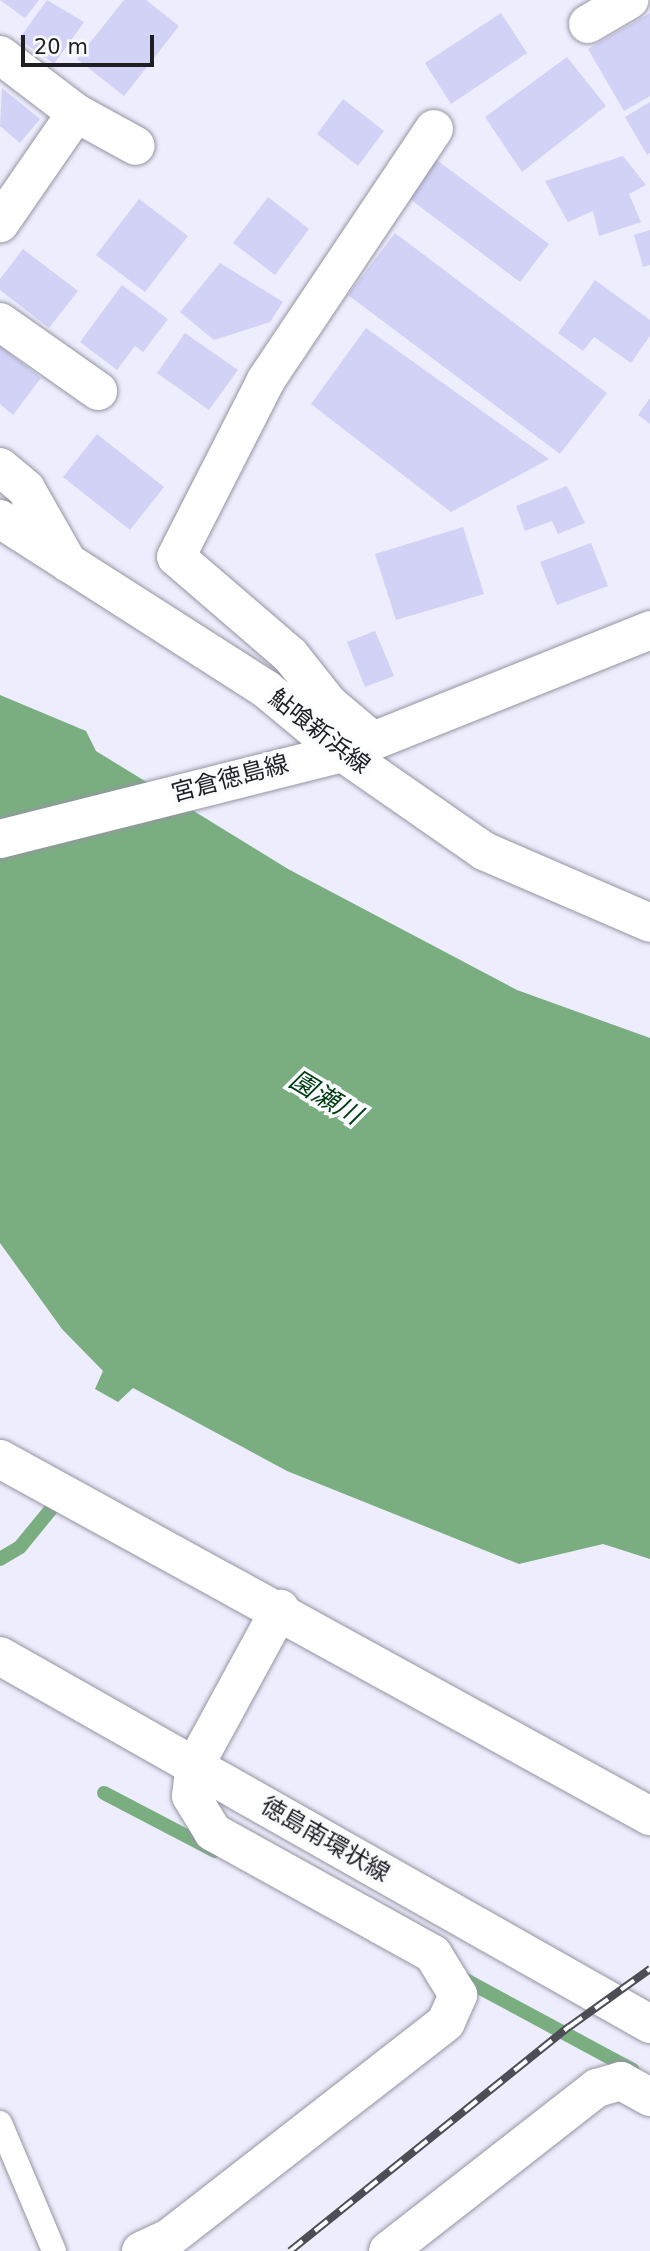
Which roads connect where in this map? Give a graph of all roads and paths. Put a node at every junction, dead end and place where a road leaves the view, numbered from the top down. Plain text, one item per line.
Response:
1 (629, 0) edge
2 (588, 24) dead end
3 (0, 55) edge
4 (76, 113) junction
5 (434, 129) dead end
6 (136, 146) dead end
7 (0, 223) edge
8 (0, 322) edge
9 (98, 391) dead end
10 (0, 467) edge
11 (0, 519) edge
12 (68, 563) junction
13 (650, 630) edge
14 (358, 747) junction
15 (0, 839) edge
16 (598, 900) junction
17 (650, 905) edge
18 (650, 923) edge
19 (0, 1459) edge
20 (280, 1609) junction
21 (0, 1656) edge
22 (195, 1765) junction
23 (650, 1816) edge
24 (650, 2024) edge
25 (650, 2097) edge
26 (0, 2123) edge
27 (54, 2251) edge
28 (141, 2251) edge
29 (388, 2251) edge

1 - 2 main road
3 - 4 main road
4 - 6 main road
4 - 7 main road
5 - 14 main road
8 - 9 main road
10 - 12 main road
11 - 12 main road, 鮎喰新浜線
12 - 14 main road, 鮎喰新浜線
13 - 14 main road, 宮倉徳島線
14 - 15 main road, 宮倉徳島線
14 - 16 main road, 鮎喰新浜線
16 - 17 main road
16 - 18 main road, 鮎喰新浜線
19 - 20 main road
20 - 22 main road
20 - 23 main road
21 - 22 main road, 徳島南環状線
22 - 24 main road, 徳島南環状線
22 - 28 main road
25 - 29 main road
26 - 27 lane

